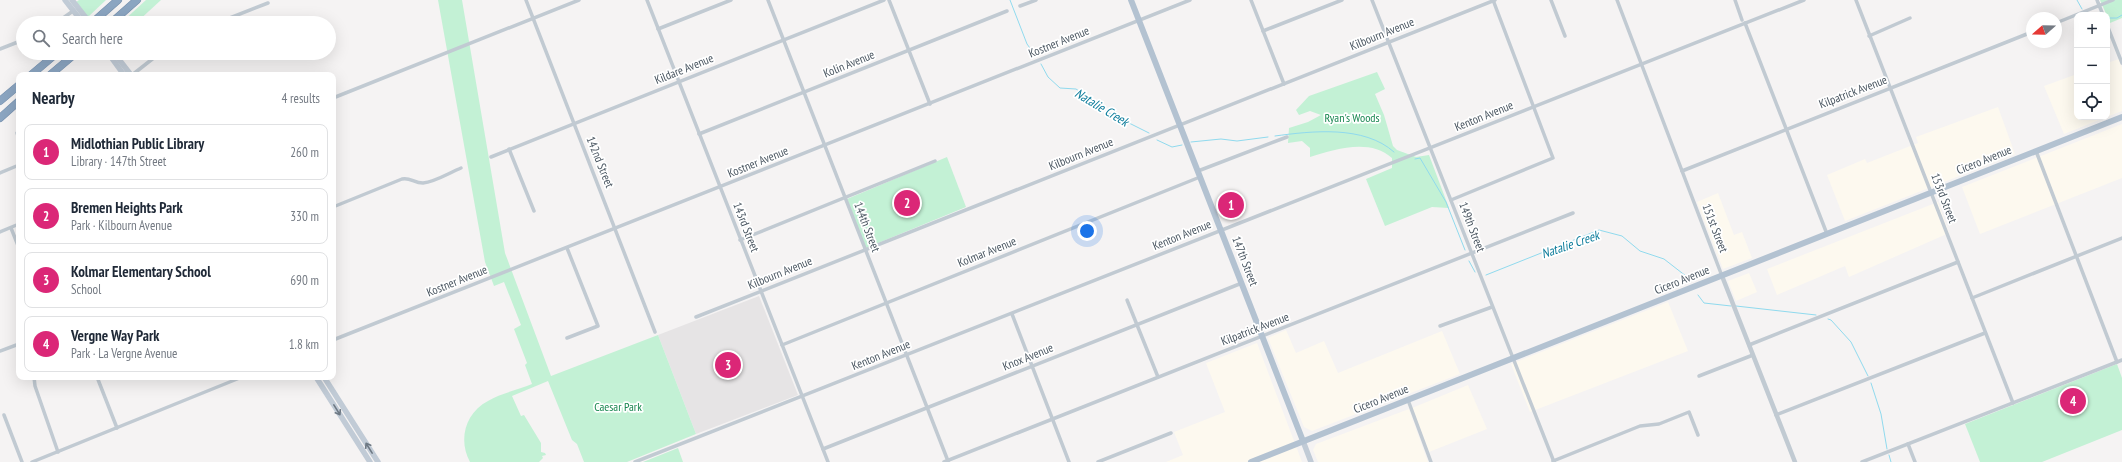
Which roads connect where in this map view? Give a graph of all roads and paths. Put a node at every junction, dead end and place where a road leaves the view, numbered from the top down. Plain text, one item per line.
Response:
1 (65, 0) edge
2 (72, 0) edge
3 (118, 0) edge
4 (137, 0) edge
5 (526, 0) edge
6 (579, 0) edge
7 (646, 0) edge
8 (731, 0) edge
9 (768, 0) edge
10 (884, 0) edge
11 (889, 0) edge
12 (1036, 0) edge
13 (1131, 0) edge
14 (1190, 0) edge
15 (1251, 0) edge
16 (1342, 0) edge
17 (1372, 0) edge
18 (1494, 0) edge
19 (1551, 0) edge
20 (1617, 0) edge
21 (1735, 0) edge
22 (1804, 0) edge
23 (1856, 0) edge
24 (2097, 0) edge
25 (2113, 0) edge
26 (268, 3) dead end
27 (2099, 5) junction
28 (1020, 6) dead end
29 (73, 11) junction
30 (1007, 12) dead end
31 (2102, 12) edge
32 (66, 16) edge
33 (77, 16) edge
34 (87, 16) edge
35 (99, 16) edge
36 (119, 16) edge
37 (235, 16) edge
38 (533, 18) junction
39 (1910, 18) dead end
40 (1139, 20) junction
41 (2062, 20) edge
42 (1744, 22) junction
43 (658, 29) junction
44 (1263, 31) junction
45 (2110, 32) edge
46 (2026, 34) edge
47 (1565, 36) dead end
48 (1869, 36) junction
49 (783, 40) junction
50 (1389, 42) junction
51 (16, 43) edge
52 (0, 49) edge
53 (909, 51) junction
54 (2121, 56) edge
55 (49, 60) edge
56 (68, 60) edge
57 (113, 60) edge
58 (120, 60) edge
59 (151, 60) edge
60 (2122, 63) edge
61 (1642, 64) junction
62 (35, 72) edge
63 (54, 72) edge
64 (122, 72) edge
65 (130, 72) edge
66 (136, 72) edge
67 (679, 82) junction
68 (1284, 84) junction
69 (16, 88) edge
70 (1891, 88) junction
71 (804, 92) junction
72 (336, 97) edge
73 (0, 101) edge
74 (930, 104) junction
75 (16, 105) edge
76 (1534, 107) junction
77 (2122, 117) edge
78 (0, 118) edge
79 (574, 124) junction
80 (1180, 126) junction
81 (1786, 129) junction
82 (699, 134) junction
83 (1286, 137) dead end
84 (825, 146) junction
85 (1431, 148) junction
86 (509, 149) junction
87 (2036, 151) junction
88 (491, 157) dead end
89 (935, 161) dead end
90 (16, 166) edge
91 (461, 168) dead end
92 (1682, 171) junction
93 (0, 173) edge
94 (1199, 174) junction
95 (720, 188) junction
96 (1932, 193) junction
97 (845, 197) junction
98 (1451, 200) junction
99 (336, 206) edge
100 (534, 211) dead end
101 (1573, 213) dead end
102 (16, 226) edge
103 (11, 228) junction
104 (616, 229) junction
105 (1221, 231) junction
106 (0, 232) edge
107 (1827, 234) junction
108 (2122, 238) edge
109 (16, 240) edge
110 (740, 240) junction
111 (567, 248) junction
112 (865, 250) junction
113 (1471, 253) junction
114 (2076, 256) junction
115 (1958, 262) junction
116 (1722, 276) junction
117 (1242, 283) junction
118 (761, 291) junction
119 (1972, 298) junction
120 (1127, 300) dead end
121 (886, 303) junction
122 (1492, 307) junction
123 (1012, 314) junction
124 (696, 316) dead end
125 (1137, 324) junction
126 (1440, 326) dead end
127 (655, 332) dead end
128 (1985, 333) junction
129 (1262, 337) junction
130 (567, 338) dead end
131 (336, 339) edge
132 (16, 345) edge
133 (1749, 345) junction
134 (782, 346) junction
135 (0, 351) edge
136 (1753, 354) junction
137 (907, 355) junction
138 (1513, 358) junction
139 (2122, 360) edge
140 (2117, 362) junction
141 (1032, 366) junction
142 (1699, 376) dead end
143 (1158, 377) junction
144 (34, 380) edge
145 (98, 380) edge
146 (235, 380) edge
147 (318, 380) edge
148 (326, 380) edge
149 (802, 397) junction
150 (1408, 400) junction
151 (2013, 403) junction
152 (927, 408) junction
153 (4, 415) dead end
154 (1776, 415) junction
155 (1053, 419) junction
156 (117, 428) junction
157 (1170, 434) dead end
158 (1698, 435) dead end
159 (1303, 442) junction
160 (1908, 444) junction
161 (823, 449) junction
162 (58, 452) junction
163 (948, 461) edge
164 (1554, 461) edge
165 (22, 462) edge
166 (32, 462) edge
167 (370, 462) edge
168 (378, 462) edge
169 (635, 462) edge
170 (828, 462) edge
171 (944, 462) edge
172 (1070, 462) edge
173 (1098, 462) edge
174 (1251, 462) edge
175 (1311, 462) edge
176 (1432, 462) edge
177 (1795, 462) edge
178 (1862, 462) edge
179 (1915, 462) edge

1 - 29 main road
2 - 34 main road
3 - 35 highway
4 - 36 highway
5 - 38 street, 142nd Street
6 - 38 street
7 - 43 street, 143rd Street
8 - 43 street
9 - 49 street, 144th Street
10 - 49 street, Kildare Avenue
11 - 53 street
12 - 28 street
13 - 40 main road, 147th Street
14 - 40 street, Kostner Avenue
15 - 44 street
16 - 44 street
17 - 50 street, 149th Street
18 - 50 street, Kilbourn Avenue
18 - 76 street
19 - 47 street
20 - 61 street, 151st Street
21 - 42 street
22 - 42 street, Kenton Avenue
23 - 48 street, 153rd Street
24 - 27 street
25 - 27 street
26 - 37 street
27 - 31 street
27 - 41 street
29 - 32 street
29 - 33 main road
30 - 53 street, Kolin Avenue
38 - 72 street
38 - 79 street, 142nd Street
39 - 48 street
40 - 74 street, Kostner Avenue
40 - 80 main road, 147th Street
42 - 61 street, Kenton Avenue
42 - 81 street
43 - 67 street, 143rd Street
44 - 68 street
45 - 54 street
46 - 70 street, Kilpatrick Avenue
48 - 70 street, 153rd Street
49 - 67 street, Kildare Avenue
49 - 71 street, 144th Street
50 - 68 street, Kilbourn Avenue
50 - 85 street, 149th Street
51 - 52 street
53 - 71 street, Kolin Avenue
53 - 74 street
54 - 60 street
55 - 62 highway
56 - 63 highway
57 - 64 main road
58 - 65 main road
59 - 66 street
61 - 76 street, Kenton Avenue
61 - 92 street, 151st Street
67 - 79 street, Kildare Avenue
67 - 82 street, 143rd Street
68 - 80 street, Kilbourn Avenue
69 - 73 highway
70 - 81 street, Kilpatrick Avenue
70 - 96 street, 153rd Street
71 - 82 street, Kolin Avenue
71 - 84 street, 144th Street
74 - 84 street, Kostner Avenue
75 - 78 highway
76 - 85 street, Kenton Avenue
76 - 98 street
77 - 87 main road, Cicero Avenue
79 - 86 street, Kildare Avenue
79 - 104 street, 142nd Street
80 - 94 main road, 147th Street
80 - 112 street, Kilbourn Avenue
81 - 92 street, Kilpatrick Avenue
81 - 107 street
82 - 95 street, 143rd Street
83 - 94 street, Kolmar Avenue
84 - 95 street, Kostner Avenue
84 - 97 street, 144th Street
85 - 98 street, 149th Street
85 - 105 street, Kenton Avenue
86 - 88 street, Kildare Avenue
86 - 100 street
87 - 96 main road, Cicero Avenue
87 - 114 street
89 - 97 street
90 - 93 street
91 - 99 street
92 - 116 street, 151st Street
94 - 105 main road, 147th Street
94 - 121 street, Kolmar Avenue
95 - 104 street, Kostner Avenue
95 - 110 street, 143rd Street
96 - 107 main road, Cicero Avenue
96 - 115 street, 153rd Street
97 - 110 street
97 - 112 street, 144th Street
98 - 113 street, 149th Street
101 - 113 street, Kilpatrick Avenue
102 - 103 street
103 - 106 street
103 - 109 street
104 - 111 street, Kostner Avenue
104 - 127 street, 142nd Street
105 - 117 main road, 147th Street
105 - 123 street, Kenton Avenue
107 - 116 main road, Cicero Avenue
108 - 114 street
110 - 118 street, 143rd Street
111 - 130 street
111 - 131 street, Kostner Avenue
112 - 118 street, Kilbourn Avenue
112 - 121 street, 144th Street
113 - 122 street, 149th Street
113 - 129 street, Kilpatrick Avenue
114 - 119 street
114 - 140 street
115 - 119 street, 153rd Street
115 - 133 street
116 - 133 street, 151st Street
116 - 138 main road, Cicero Avenue
117 - 125 street, Knox Avenue
117 - 129 main road, 147th Street
118 - 124 street, Kilbourn Avenue
118 - 134 street, 143rd Street
119 - 128 street, 153rd Street
120 - 125 street
121 - 134 street, Kolmar Avenue
121 - 137 street, 144th Street
122 - 126 street
122 - 138 street, 149th Street
123 - 137 street, Kenton Avenue
123 - 141 street
125 - 141 street, Knox Avenue
125 - 143 street
128 - 151 street, 153rd Street
128 - 154 street
129 - 143 street, Kilpatrick Avenue
129 - 159 main road, 147th Street
132 - 135 street
133 - 136 street, 151st Street
134 - 149 street, 143rd Street
136 - 142 street
136 - 154 street, 151st Street
137 - 149 street, Kenton Avenue
137 - 152 street, 144th Street
138 - 150 main road, Cicero Avenue
138 - 164 street, 149th Street
139 - 140 street
140 - 151 street
141 - 152 street, Knox Avenue
141 - 155 street
143 - 155 street, Kilpatrick Avenue
144 - 162 street
145 - 156 street
146 - 156 street
147 -> 167 main road
168 -> 148 main road
149 - 161 street, 143rd Street
149 - 169 street, Kenton Avenue
150 - 159 main road, Cicero Avenue
150 - 176 street
151 - 160 street
152 - 161 street, Knox Avenue
152 - 163 street, 144th Street
153 - 165 street
154 - 177 street, 151st Street
155 - 163 street, Kilpatrick Avenue
155 - 172 street
156 - 162 street
157 - 173 street
158 - 164 street
159 - 174 main road, Cicero Avenue
159 - 175 main road, 147th Street
160 - 178 street
160 - 179 street
161 - 170 street, 143rd Street
162 - 166 street
163 - 171 street, Kilpatrick Avenue

